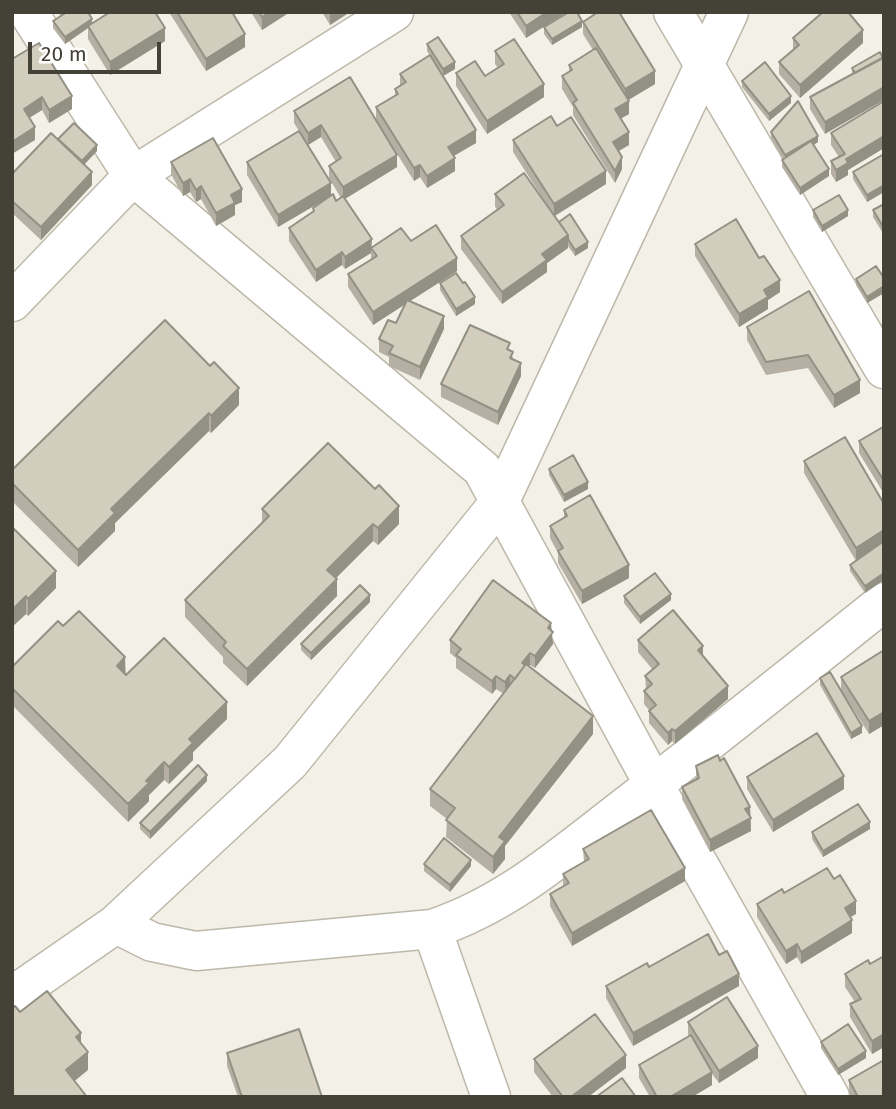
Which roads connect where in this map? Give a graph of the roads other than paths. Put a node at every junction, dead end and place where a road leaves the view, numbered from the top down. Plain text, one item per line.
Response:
1 (28, 12) edge
2 (394, 12) edge
3 (673, 12) edge
4 (729, 12) edge
5 (705, 65) junction
6 (133, 176) junction
7 (12, 302) edge
8 (884, 369) edge
9 (499, 503) junction
10 (884, 602) edge
11 (654, 785) junction
12 (116, 924) junction
13 (432, 929) junction
14 (12, 996) edge
15 (491, 1097) edge
16 (830, 1097) edge

1 - 6 street
2 - 6 street
3 - 5 street
4 - 5 street
5 - 8 street
5 - 9 street
6 - 7 street
6 - 9 street
9 - 11 street
9 - 12 street
10 - 11 street
11 - 13 street
11 - 16 street
12 - 13 street
12 - 14 street
13 - 15 street

